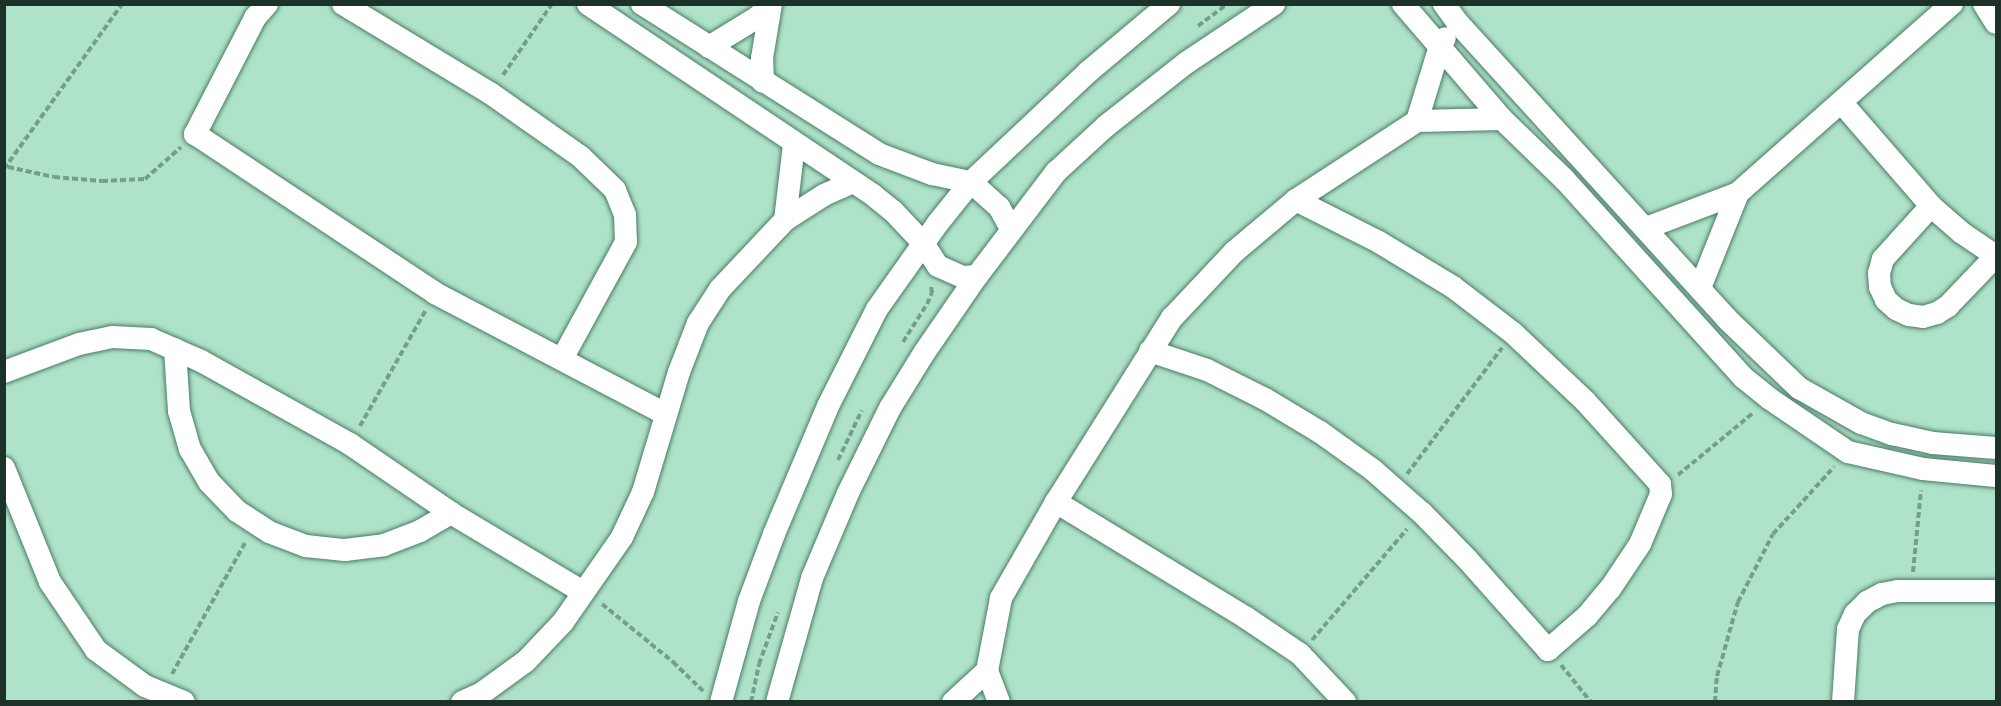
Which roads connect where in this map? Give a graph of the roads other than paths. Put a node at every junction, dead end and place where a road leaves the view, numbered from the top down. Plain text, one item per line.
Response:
1 (267, 4) edge
2 (343, 4) edge
3 (588, 4) edge
4 (642, 4) edge
5 (771, 4) edge
6 (1168, 4) edge
7 (1274, 4) edge
8 (1403, 4) edge
9 (1984, 4) edge
10 (1942, 8) edge
11 (1450, 13) edge
12 (1996, 23) edge
13 (1440, 46) junction
14 (709, 47) junction
15 (763, 82) junction
16 (1841, 102) junction
17 (1502, 119) junction
18 (1417, 121) junction
19 (794, 144) junction
20 (1583, 161) junction
21 (1564, 179) junction
22 (853, 182) junction
23 (971, 182) junction
24 (1738, 194) junction
25 (1296, 200) junction
26 (1931, 206) junction
27 (785, 220) junction
28 (1646, 228) junction
29 (1011, 229) junction
30 (923, 243) junction
31 (1996, 256) edge
32 (977, 276) junction
33 (1700, 288) junction
34 (1727, 319) junction
35 (1704, 336) junction
36 (175, 349) junction
37 (1150, 351) junction
38 (562, 359) junction
39 (4, 372) edge
40 (665, 414) junction
41 (1861, 423) junction
42 (1996, 448) edge
43 (1848, 452) junction
44 (4, 468) edge
45 (1996, 476) edge
46 (1056, 502) junction
47 (451, 513) junction
48 (1996, 591) edge
49 (583, 592) junction
50 (987, 672) junction
51 (713, 698) edge
52 (184, 702) edge
53 (462, 702) edge
54 (777, 702) edge
55 (953, 702) edge
56 (999, 702) edge
57 (1345, 702) edge
58 (1843, 702) edge

1 - 38 street
2 - 38 street
3 - 19 street
4 - 14 street
5 - 14 street
5 - 15 street
6 - 23 street
7 - 29 street
8 - 13 street
9 - 12 street
10 - 16 street
11 - 13 street
11 - 20 street
13 - 17 street
13 - 18 street
14 - 15 street
15 - 23 street
16 - 24 street
16 - 26 street
17 - 18 street
17 - 21 street
18 - 25 street
19 - 22 street
19 - 27 street
20 - 21 street
20 - 28 street
21 - 35 street
22 - 27 street
22 - 30 street
23 - 29 street
23 - 30 street
24 - 28 street
24 - 33 street
25 - 37 street
25 - 37 street
26 - 31 street
26 - 31 street
27 - 40 street
28 - 33 street
29 - 32 street
30 - 32 street
30 - 51 street
32 - 54 street
33 - 34 street
34 - 35 street
34 - 41 street
35 - 43 street
36 - 39 street
36 - 47 street
36 - 47 street
37 - 46 street
38 - 40 street
40 - 49 street
41 - 42 street
41 - 43 street
43 - 45 street
44 - 52 street
46 - 50 street
46 - 57 street
47 - 49 street
48 - 58 street
49 - 53 street
50 - 55 street
50 - 56 street

